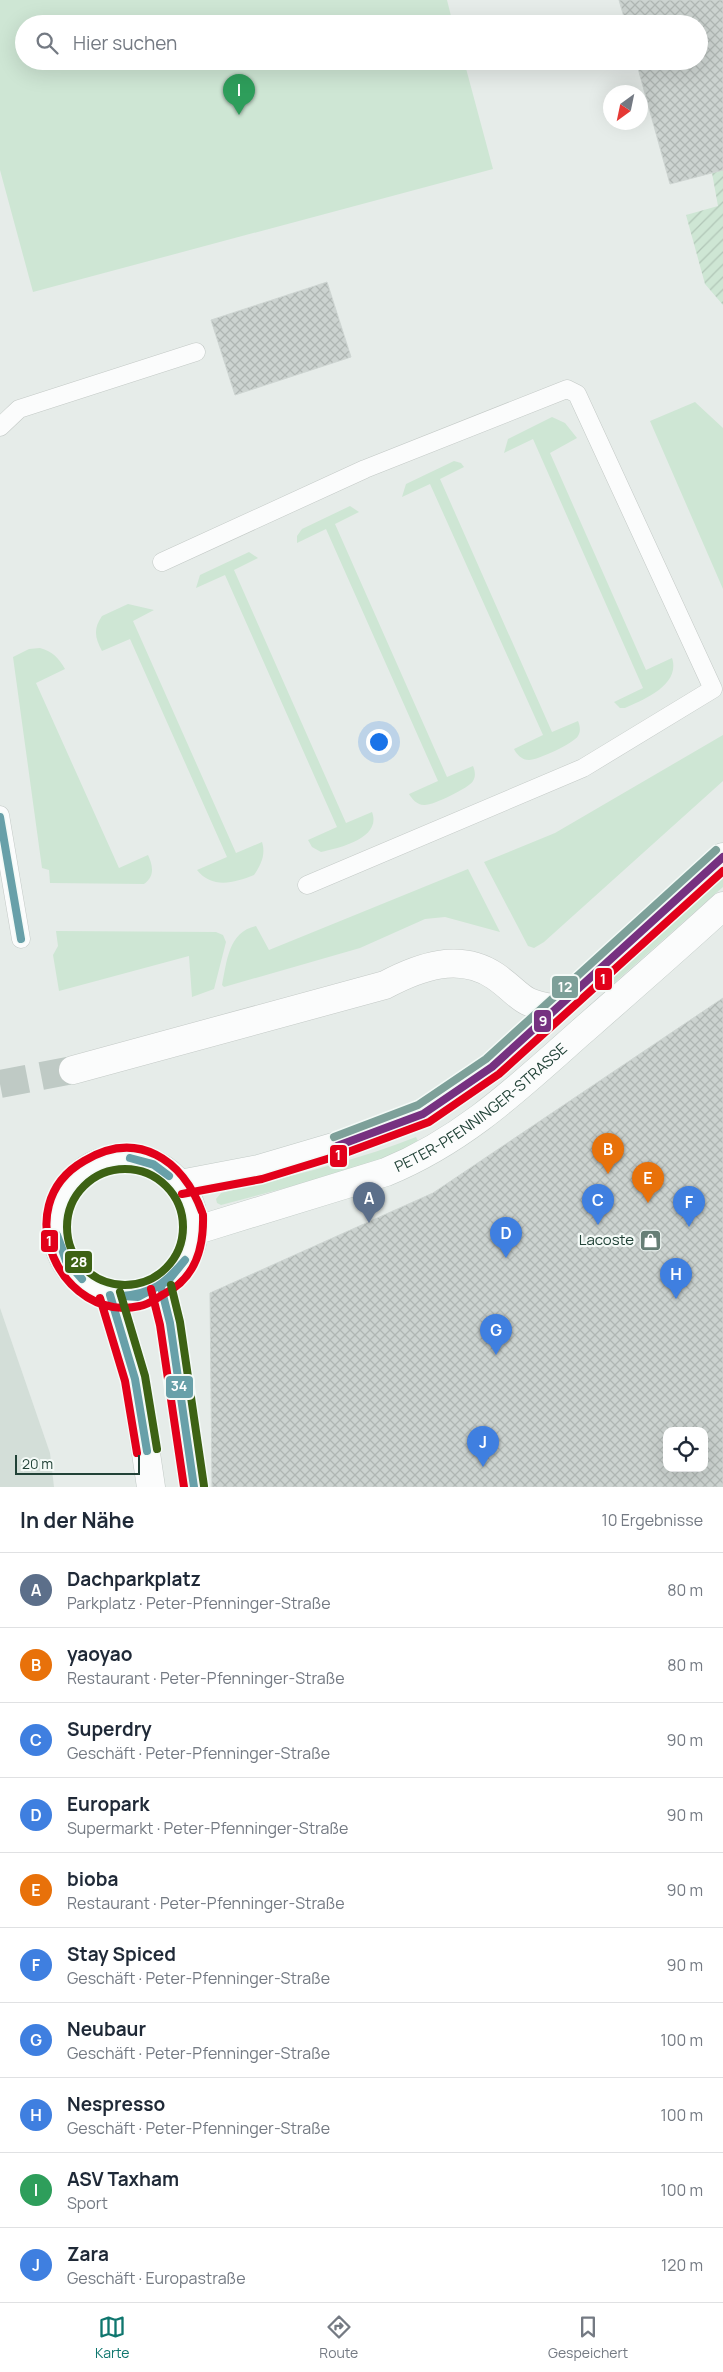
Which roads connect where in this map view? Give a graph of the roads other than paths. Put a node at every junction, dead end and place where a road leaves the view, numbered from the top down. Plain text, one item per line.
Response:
1 (196, 352) dead end
2 (0, 427) edge
3 (162, 562) dead end
4 (0, 814) edge
5 (723, 857) edge
6 (307, 885) dead end
7 (723, 906) edge
8 (21, 939) dead end
9 (554, 1008) junction
10 (73, 1070) tunnel mouth
11 (180, 1184) junction
12 (194, 1231) junction
13 (161, 1287) junction
14 (110, 1295) junction
15 (151, 1487) edge
16 (194, 1487) edge

1 - 2 lane
3 - 6 lane
4 - 8 lane
5 - 9 street, PETER-PFENNINGER-STRASSE
7 - 12 street, PETER-PFENNINGER-STRASSE
9 - 10 street
9 - 11 street, PETER-PFENNINGER-STRASSE
11 - 12 street
11 - 14 street
12 - 13 street
13 - 14 street
13 - 16 street
14 - 15 street

